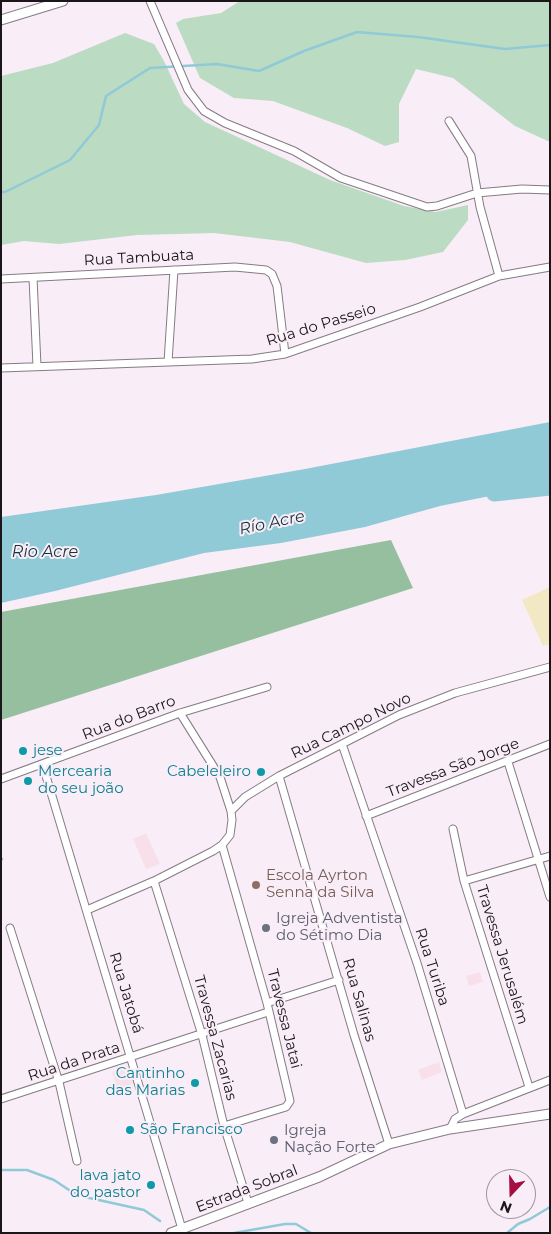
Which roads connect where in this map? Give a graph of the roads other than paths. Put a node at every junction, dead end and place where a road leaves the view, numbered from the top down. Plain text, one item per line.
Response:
1 (63, 1) edge
2 (150, 1) edge
3 (1, 20) edge
4 (449, 121) dead end
5 (550, 190) edge
6 (477, 193) junction
7 (550, 267) edge
8 (174, 270) junction
9 (499, 276) junction
10 (33, 278) junction
11 (1, 279) edge
12 (285, 354) junction
13 (168, 362) junction
14 (37, 366) junction
15 (1, 368) edge
16 (550, 667) edge
17 (267, 687) dead end
18 (180, 713) junction
19 (342, 744) junction
20 (550, 744) edge
21 (508, 762) junction
22 (43, 766) junction
23 (279, 776) junction
24 (1, 779) edge
25 (231, 811) junction
26 (366, 816) junction
27 (453, 829) dead end
28 (222, 845) junction
29 (550, 856) edge
30 (538, 860) junction
31 (154, 881) junction
32 (464, 881) junction
33 (550, 897) edge
34 (87, 910) junction
35 (10, 928) dead end
36 (339, 980) junction
37 (267, 1003) junction
38 (268, 1012) junction
39 (202, 1035) junction
40 (131, 1058) junction
41 (550, 1080) edge
42 (59, 1082) junction
43 (529, 1087) junction
44 (1, 1099) edge
45 (463, 1114) junction
46 (550, 1114) edge
47 (224, 1126) junction
48 (450, 1129) junction
49 (389, 1144) junction
50 (77, 1161) dead end
51 (248, 1203) junction
52 (182, 1229) junction
53 (171, 1233) edge

1 - 3 street
2 - 6 street
4 - 6 street
5 - 6 street
6 - 9 street
7 - 9 street, Rua do Passeio
8 - 10 street, Rua Tambuata
8 - 12 street, Rua Tambuata
8 - 13 street
9 - 12 street, Rua do Passeio
10 - 11 street, Rua Tambuata
10 - 14 street
12 - 13 street, Rua do Passeio
13 - 14 street, Rua do Passeio
14 - 15 street, Rua do Passeio
16 - 19 street, Rua Campo Novo
17 - 18 street, Rua do Barro
18 - 22 street, Rua do Barro
18 - 25 street
19 - 23 street, Rua Campo Novo
19 - 26 street, Rua Turiba
20 - 21 street, Travessa São Jorge
21 - 26 street, Travessa São Jorge
21 - 30 street
22 - 24 street, Rua do Barro
22 - 34 street, Rua Jatobá
23 - 25 street, Rua Campo Novo
23 - 36 street, Rua Salinas
25 - 28 street
26 - 45 street, Rua Turiba
27 - 32 street, Travessa Jerusalém
28 - 31 street
28 - 37 street, Travessa Jatai
29 - 30 street
30 - 32 street
30 - 33 street
31 - 34 street
31 - 39 street, Travessa Zacarias
32 - 43 street, Travessa Jerusalém
34 - 40 street, Rua Jatobá
35 - 42 street
36 - 37 street
36 - 49 street, Rua Salinas
37 - 38 street, Travessa Jatai
38 - 39 street, Rua da Prata
38 - 47 street, Travessa Jatai
39 - 40 street, Rua da Prata
39 - 47 street, Travessa Zacarias
40 - 42 street, Rua da Prata
40 - 52 street, Rua Jatobá
41 - 43 street
42 - 44 street, Rua da Prata
42 - 50 street
43 - 45 street
45 - 48 street
46 - 48 street, Estrada Sobral
47 - 51 street, Travessa Zacarias
48 - 49 street, Estrada Sobral
49 - 51 street, Estrada Sobral
51 - 52 street, Estrada Sobral
52 - 53 street, Estrada Sobral

